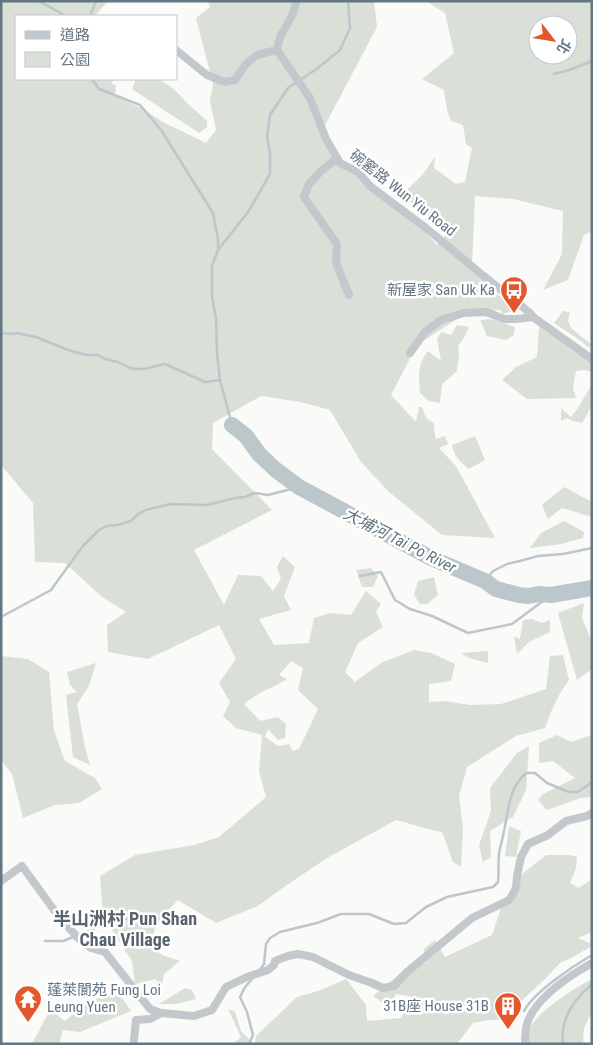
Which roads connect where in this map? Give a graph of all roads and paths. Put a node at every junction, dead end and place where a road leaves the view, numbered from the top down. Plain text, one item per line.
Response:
1 (296, 1) edge
2 (278, 50) junction
3 (178, 52) edge
4 (337, 158) junction
5 (349, 295) dead end
6 (533, 317) junction
7 (410, 353) dead end
8 (592, 359) edge
9 (592, 814) edge
10 (1, 881) edge
11 (592, 963) edge
12 (161, 1013) junction
13 (134, 1040) dead end
14 (525, 1044) edge

1 - 2 street
2 - 3 street
2 - 4 street, 碗窰路 Wun Yiu Road
4 - 5 street
4 - 6 street, 碗窰路 Wun Yiu Road
6 - 7 street
6 - 8 street, 碗窰路 Wun Yiu Road
9 - 12 street
10 - 12 street
11 - 14 street
12 - 13 street

